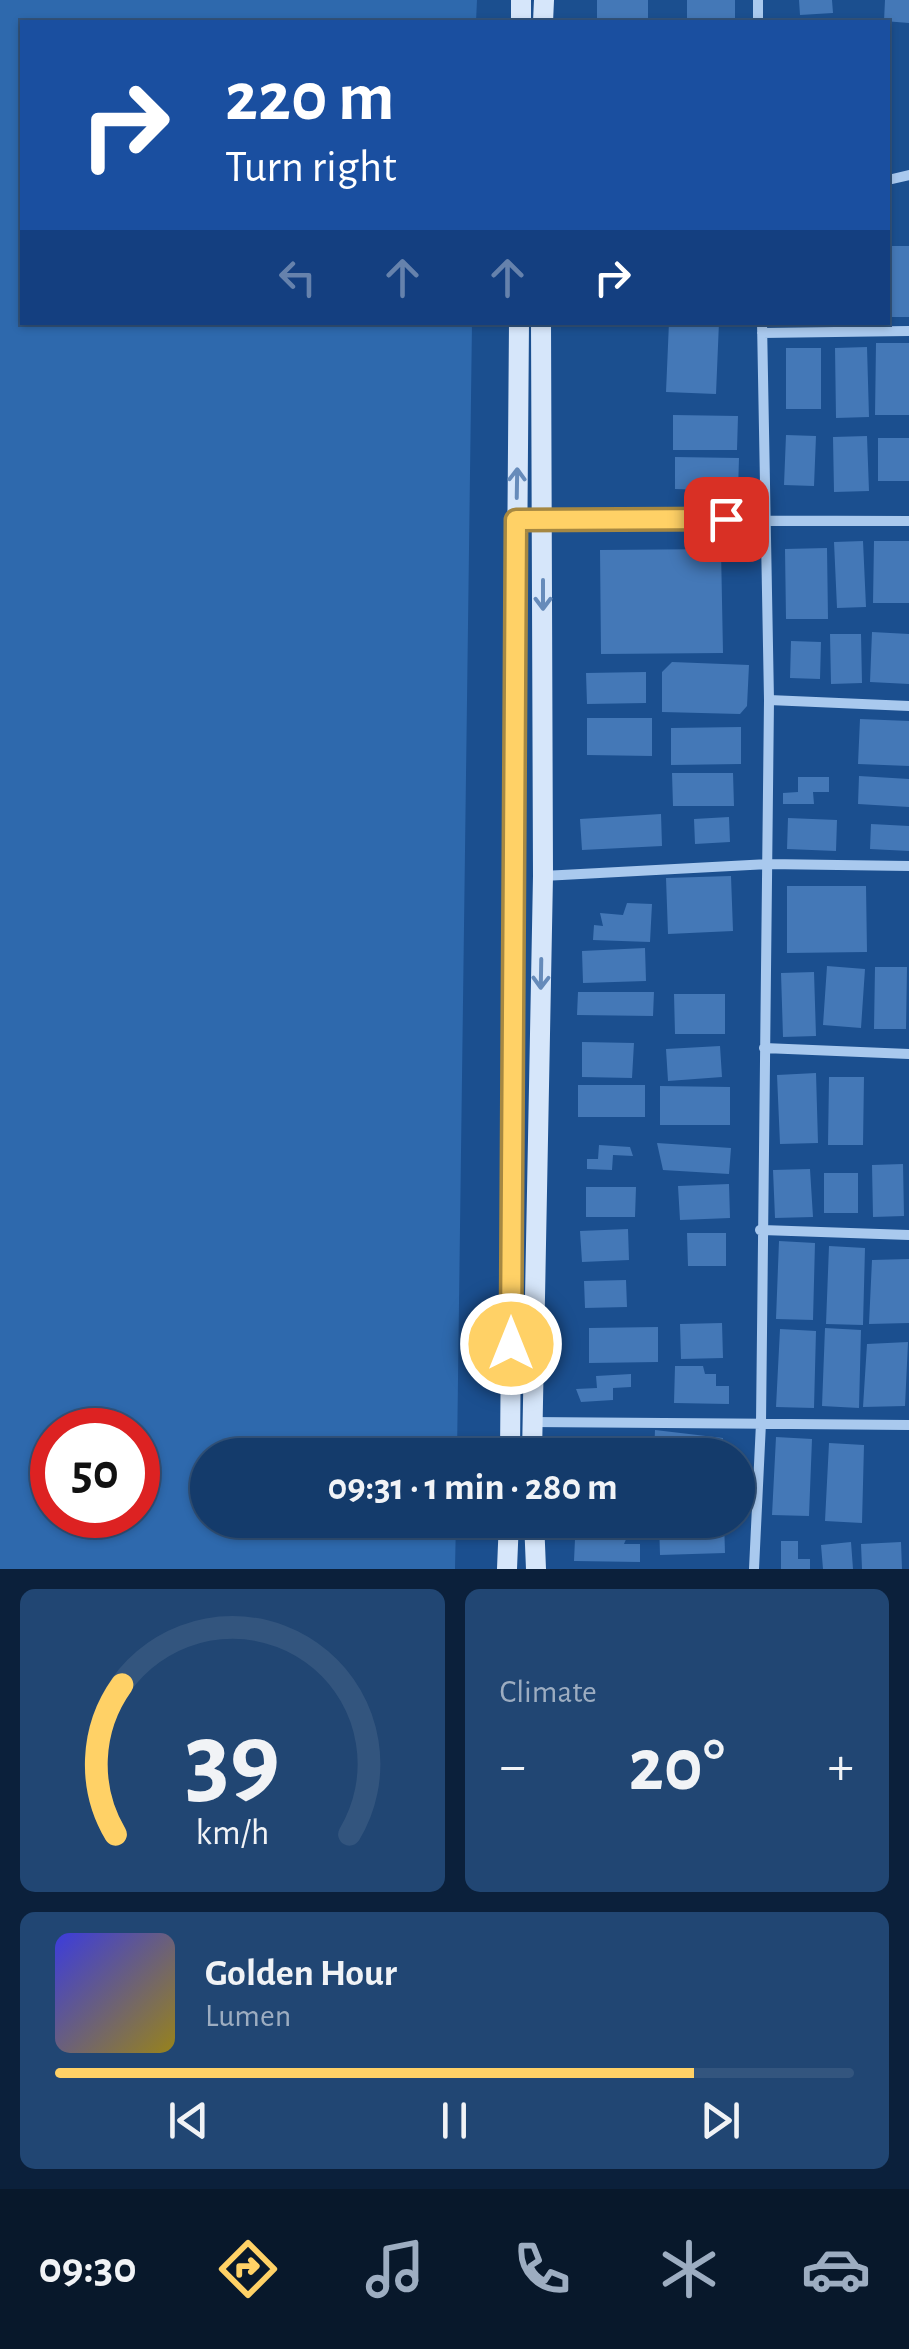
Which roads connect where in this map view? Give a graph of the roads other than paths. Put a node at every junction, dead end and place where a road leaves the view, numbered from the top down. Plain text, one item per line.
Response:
1 (519, 325) edge
2 (541, 325) edge
3 (762, 328) edge
4 (909, 331) edge
5 (544, 519) junction
6 (763, 519) junction
7 (516, 520) junction
8 (909, 521) edge
9 (769, 700) junction
10 (909, 706) edge
11 (767, 864) junction
12 (909, 866) edge
13 (543, 876) junction
14 (764, 1048) junction
15 (909, 1054) edge
16 (760, 1230) junction
17 (909, 1234) edge
18 (521, 1422) junction
19 (761, 1422) junction
20 (909, 1425) edge
21 (516, 1438) edge
22 (526, 1438) edge
23 (508, 1538) edge
24 (535, 1538) edge
25 (507, 1569) edge
26 (536, 1569) edge
27 (754, 1569) edge

7 -> 1 main road
2 - 5 main road
3 - 4 street
3 - 6 street
5 - 6 street
5 - 7 street
5 -> 13 main road
6 - 8 street
6 - 9 street
7 - 18 main road
9 - 10 street
9 - 11 street
11 - 12 street
11 - 13 street
11 - 14 street
13 -> 18 main road
14 - 15 street
14 - 16 street
16 - 17 street
16 - 19 street
18 - 19 street
18 - 21 main road
18 - 22 main road
19 - 20 street
19 - 27 street
23 - 25 main road
24 - 26 main road

